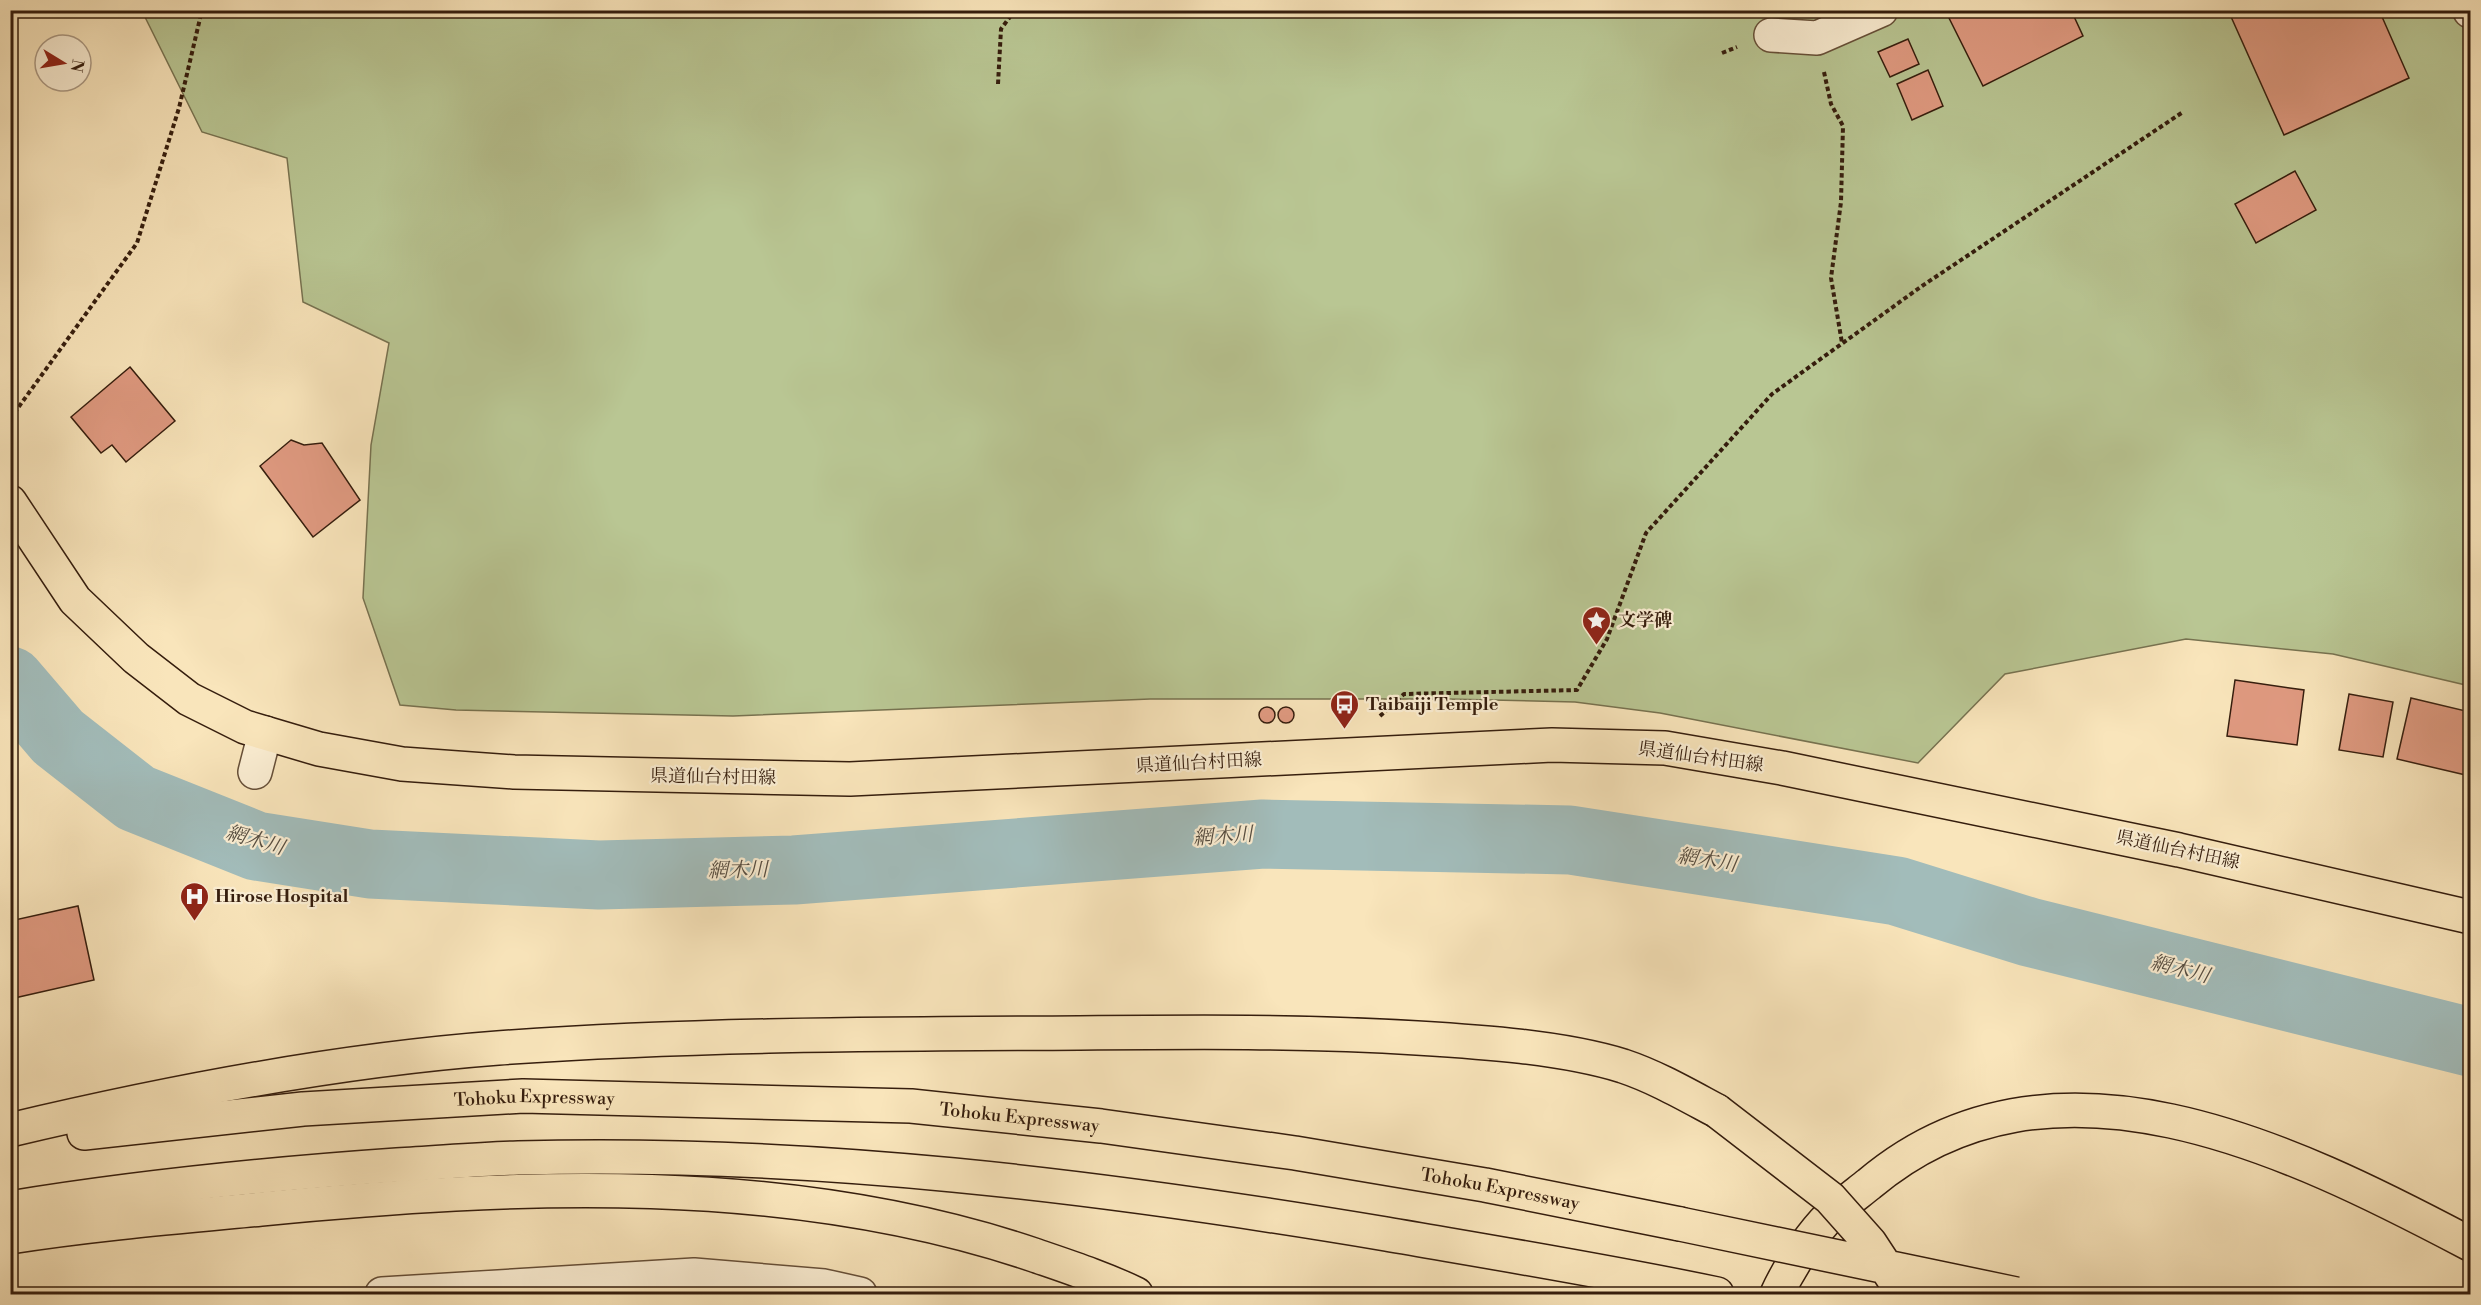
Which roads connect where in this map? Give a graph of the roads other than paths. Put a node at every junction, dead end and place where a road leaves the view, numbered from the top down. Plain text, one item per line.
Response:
1 (1881, 10) edge
2 (1771, 35) dead end
3 (10, 502) edge
4 (265, 733) junction
5 (255, 772) dead end
6 (2470, 917) edge
7 (10, 1130) edge
8 (10, 1144) edge
9 (10, 1208) edge
10 (10, 1238) edge
11 (2470, 1244) edge
12 (756, 1278) junction
13 (382, 1294) edge
14 (701, 1294) edge
15 (860, 1294) edge
16 (1136, 1294) edge
17 (1717, 1294) edge
18 (1778, 1294) edge
19 (1904, 1294) edge
20 (2016, 1294) edge

1 - 2 street
3 - 4 main road, 県道仙台村田線
4 - 5 street
4 - 6 main road, 県道仙台村田線
7 - 19 main road, bridge
8 - 20 main road, Tohoku Expressway, bridge
9 - 17 main road
10 - 16 main road
11 - 18 main road
12 - 13 street
12 - 14 street
12 - 15 street

